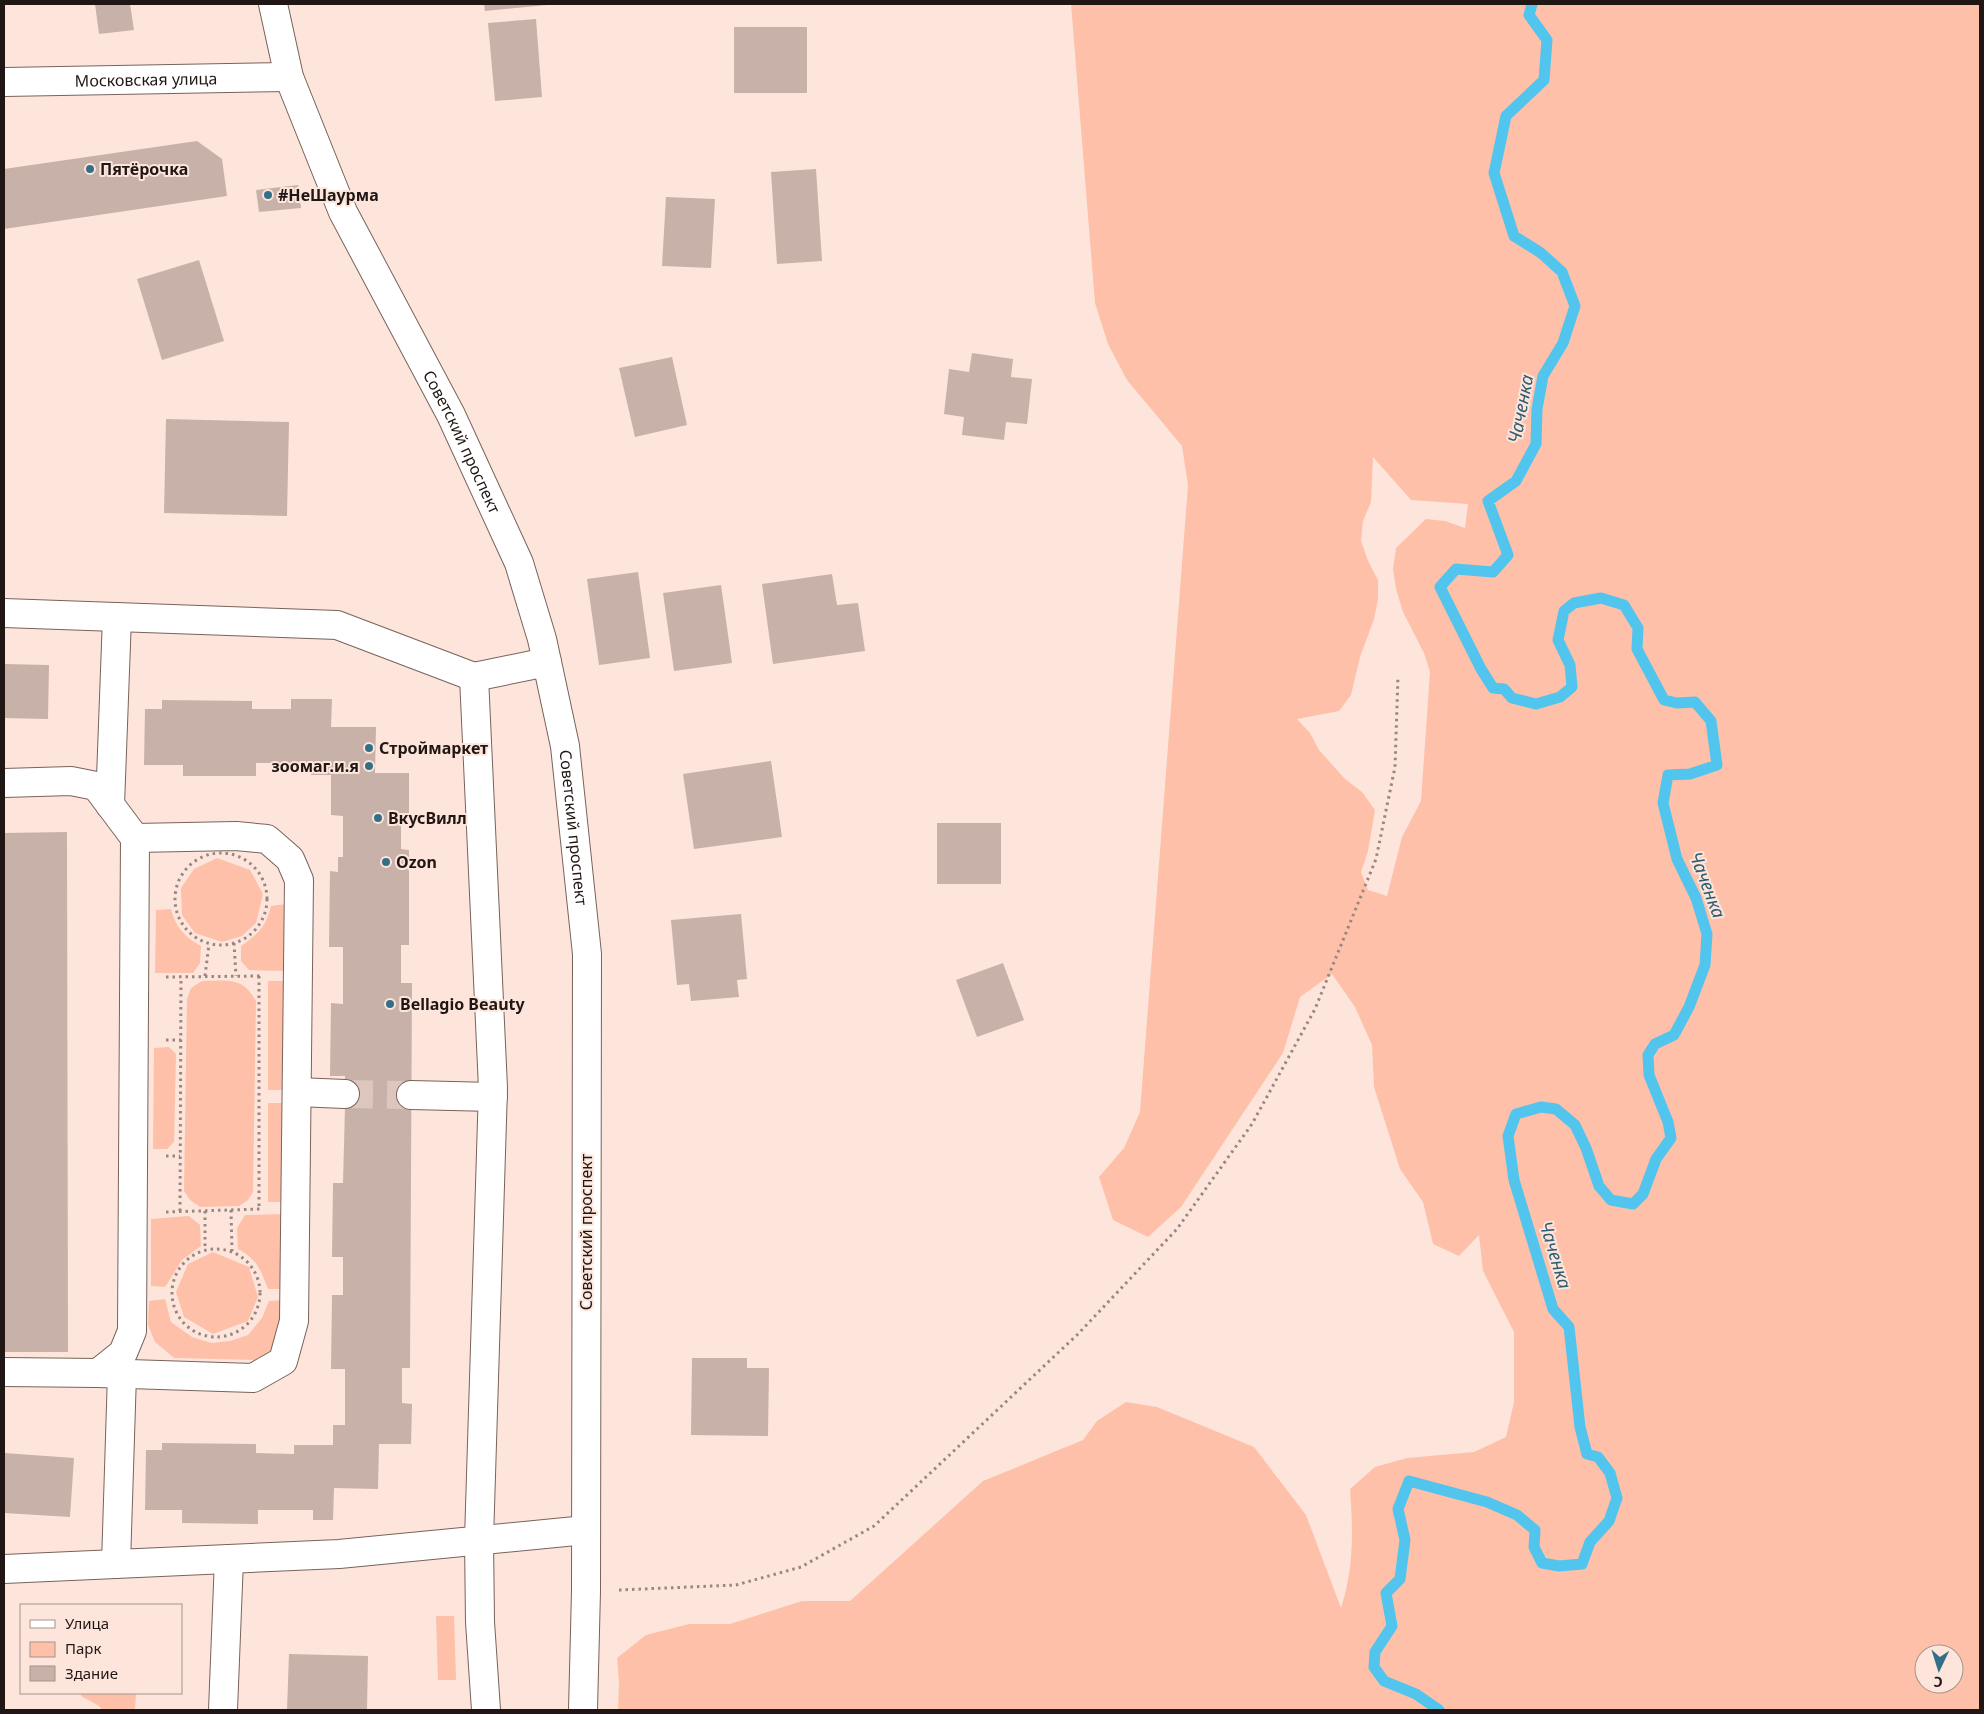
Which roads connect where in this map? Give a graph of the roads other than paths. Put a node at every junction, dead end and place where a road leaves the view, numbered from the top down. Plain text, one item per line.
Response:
1 (273, 4) edge
2 (289, 77) junction
3 (4, 82) edge
4 (4, 613) edge
5 (117, 617) junction
6 (547, 662) junction
7 (474, 677) junction
8 (4, 783) edge
9 (110, 805) junction
10 (134, 838) junction
11 (297, 1092) junction
12 (345, 1094) tunnel mouth
13 (412, 1095) tunnel mouth
14 (493, 1097) junction
15 (4, 1372) edge
16 (110, 1373) junction
17 (586, 1530) junction
18 (479, 1540) junction
19 (229, 1559) junction
20 (116, 1564) junction
21 (4, 1569) edge
22 (224, 1710) edge
23 (486, 1710) edge
24 (583, 1710) edge

1 - 2 street, Советский проспект
2 - 3 street, Московская улица
2 - 6 street, Советский проспект
4 - 5 street
5 - 7 street
5 - 9 street
6 - 7 street
6 - 17 street, Советский проспект
7 - 14 street
8 - 9 street
9 - 10 street
10 - 11 street
10 - 16 street
11 - 12 street
11 - 16 street
13 - 14 street
14 - 18 street
15 - 16 street
16 - 20 street
17 - 18 street
17 - 24 street, Советский проспект
18 - 19 street
18 - 23 street
19 - 20 street
19 - 22 street
20 - 21 street

